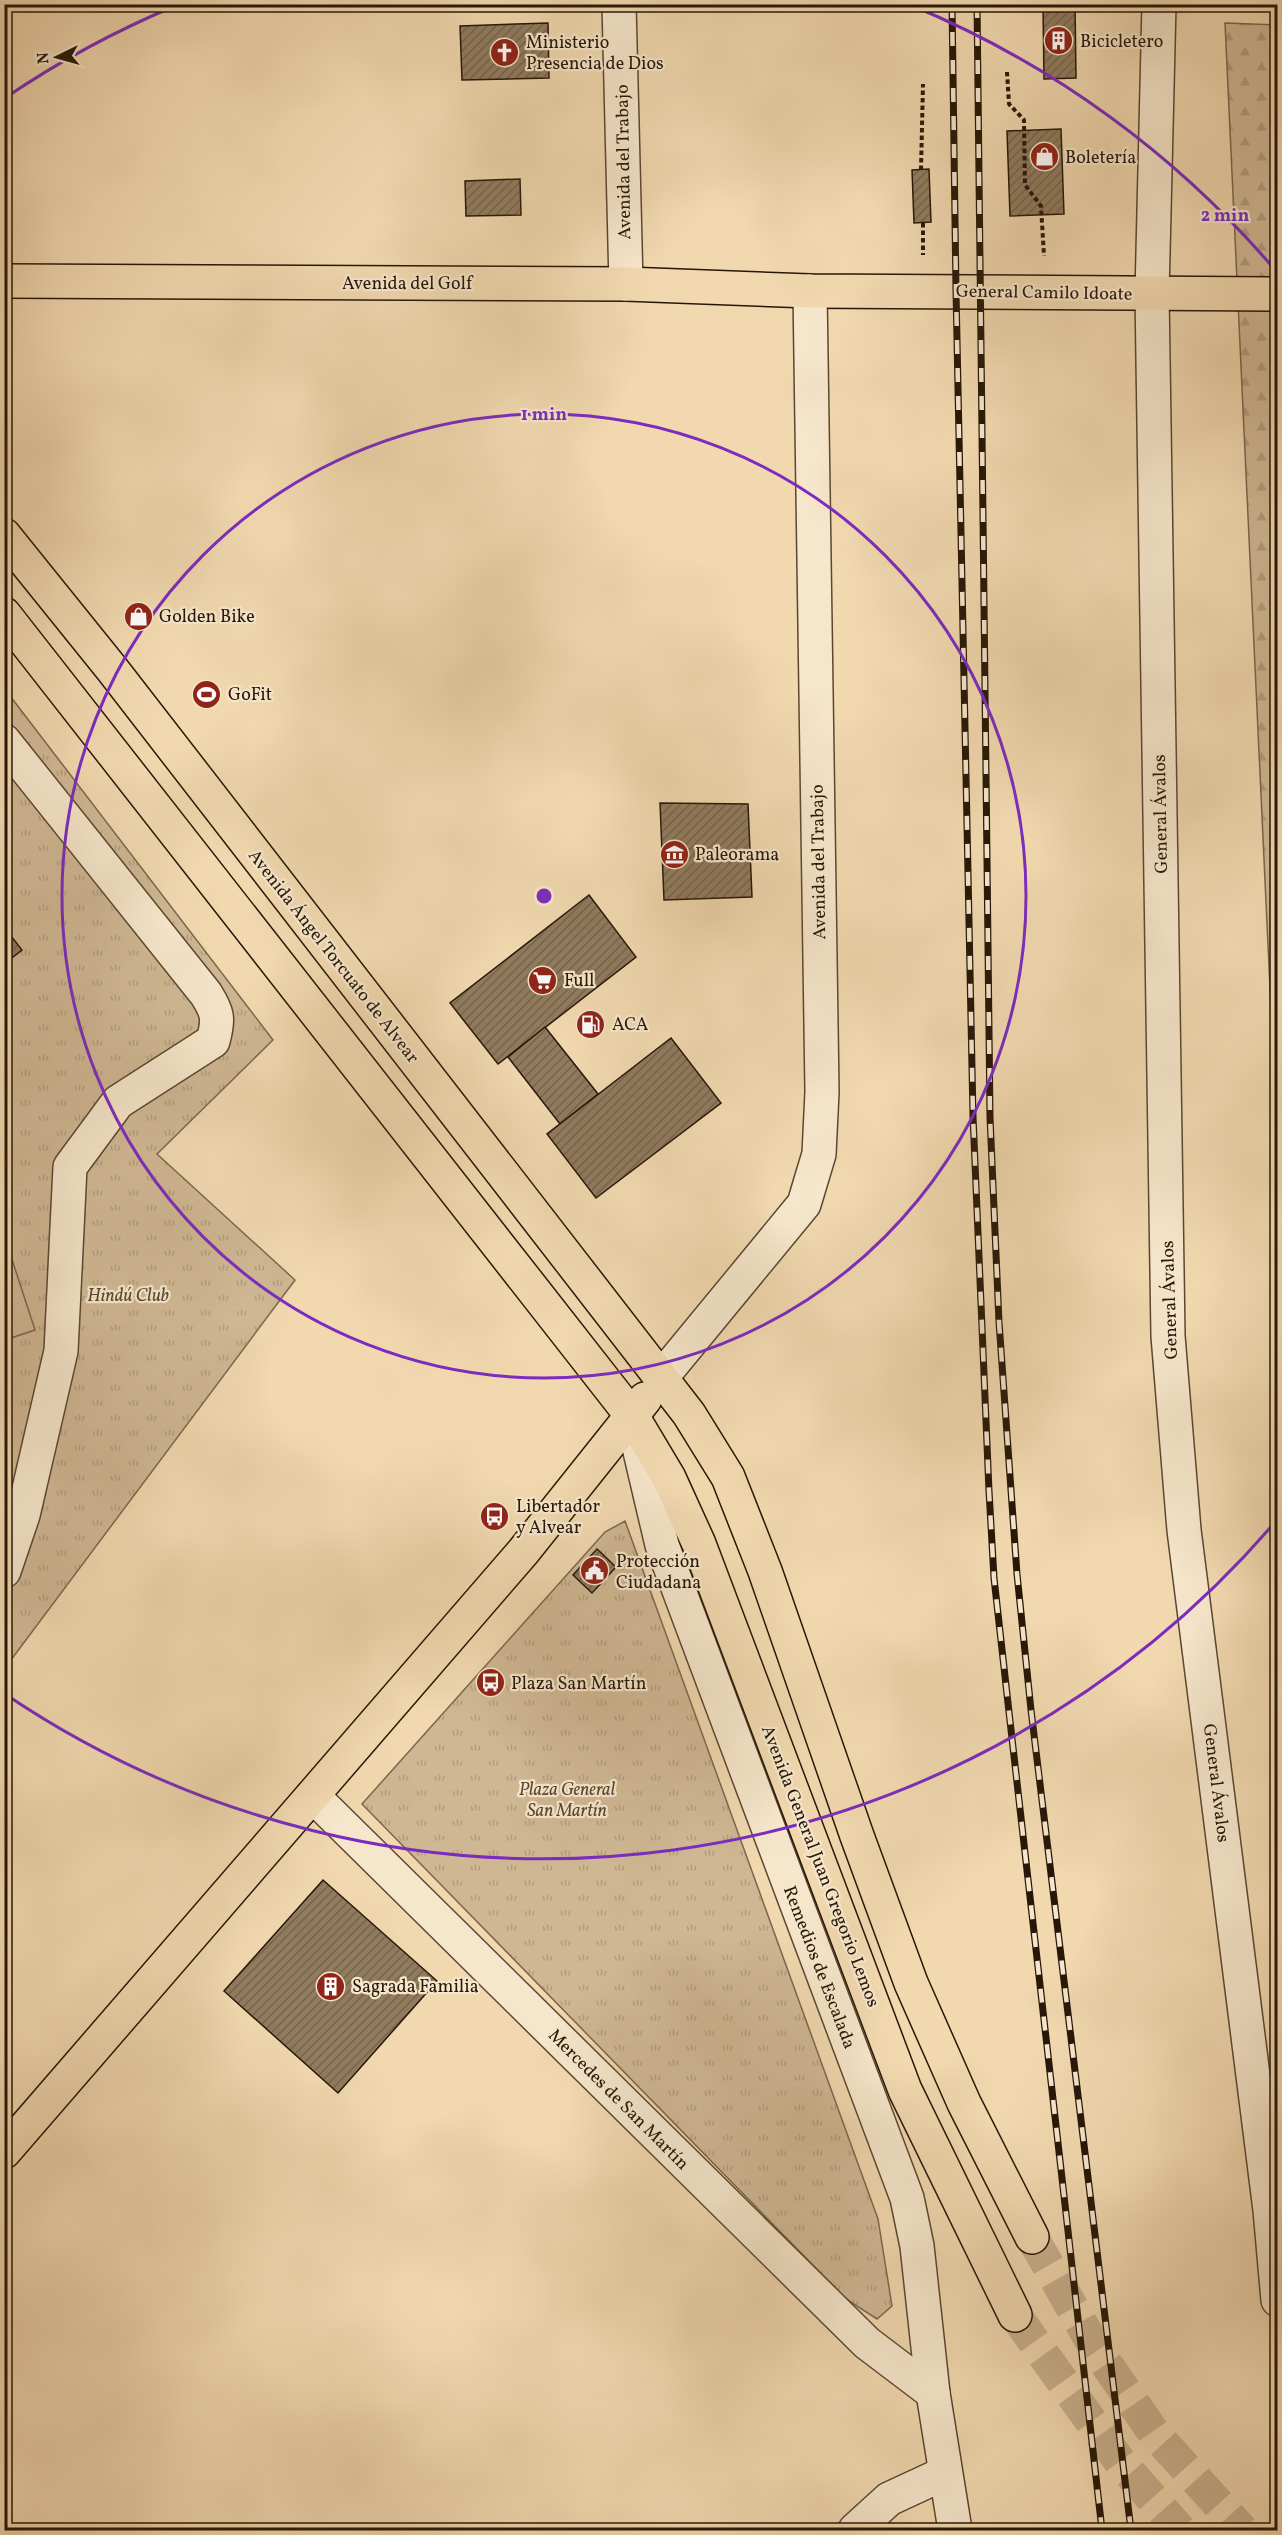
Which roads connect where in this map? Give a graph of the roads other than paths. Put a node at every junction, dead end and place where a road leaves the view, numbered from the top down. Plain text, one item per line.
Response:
1 (620, 4) edge
2 (1158, 4) edge
3 (4, 281) edge
4 (626, 284) junction
5 (810, 291) junction
6 (1152, 294) junction
7 (1278, 294) edge
8 (4, 535) edge
9 (4, 614) edge
10 (4, 741) edge
11 (660, 1378) junction
12 (632, 1416) junction
13 (4, 1571) edge
14 (313, 1796) junction
15 (4, 2152) edge
16 (1032, 2237) tunnel mouth
17 (1278, 2300) edge
18 (1015, 2315) tunnel mouth
19 (933, 2393) junction
20 (945, 2473) junction
21 (855, 2530) edge
22 (955, 2530) edge

1 - 4 street, Avenida del Trabajo
2 - 6 street, General Ávalos
3 - 4 main road, Avenida del Golf
4 - 5 main road, Avenida del Golf
5 - 6 main road, General Camilo Idoate
5 - 11 street, Avenida del Trabajo
6 - 7 main road, General Camilo Idoate
6 - 17 street, General Ávalos
8 - 11 main road, Avenida Ángel Torcuato de Alvear
9 - 12 main road
10 - 13 street
11 - 12 main road
11 - 16 main road
12 - 14 main road
12 - 18 main road, Avenida General Juan Gregorio Lemos
12 - 19 street, Remedios de Escalada
14 - 15 main road
14 - 19 street, Mercedes de San Martín
19 - 20 street, Remedios de Escalada
20 - 21 street
20 - 22 street, Remedios de Escalada

